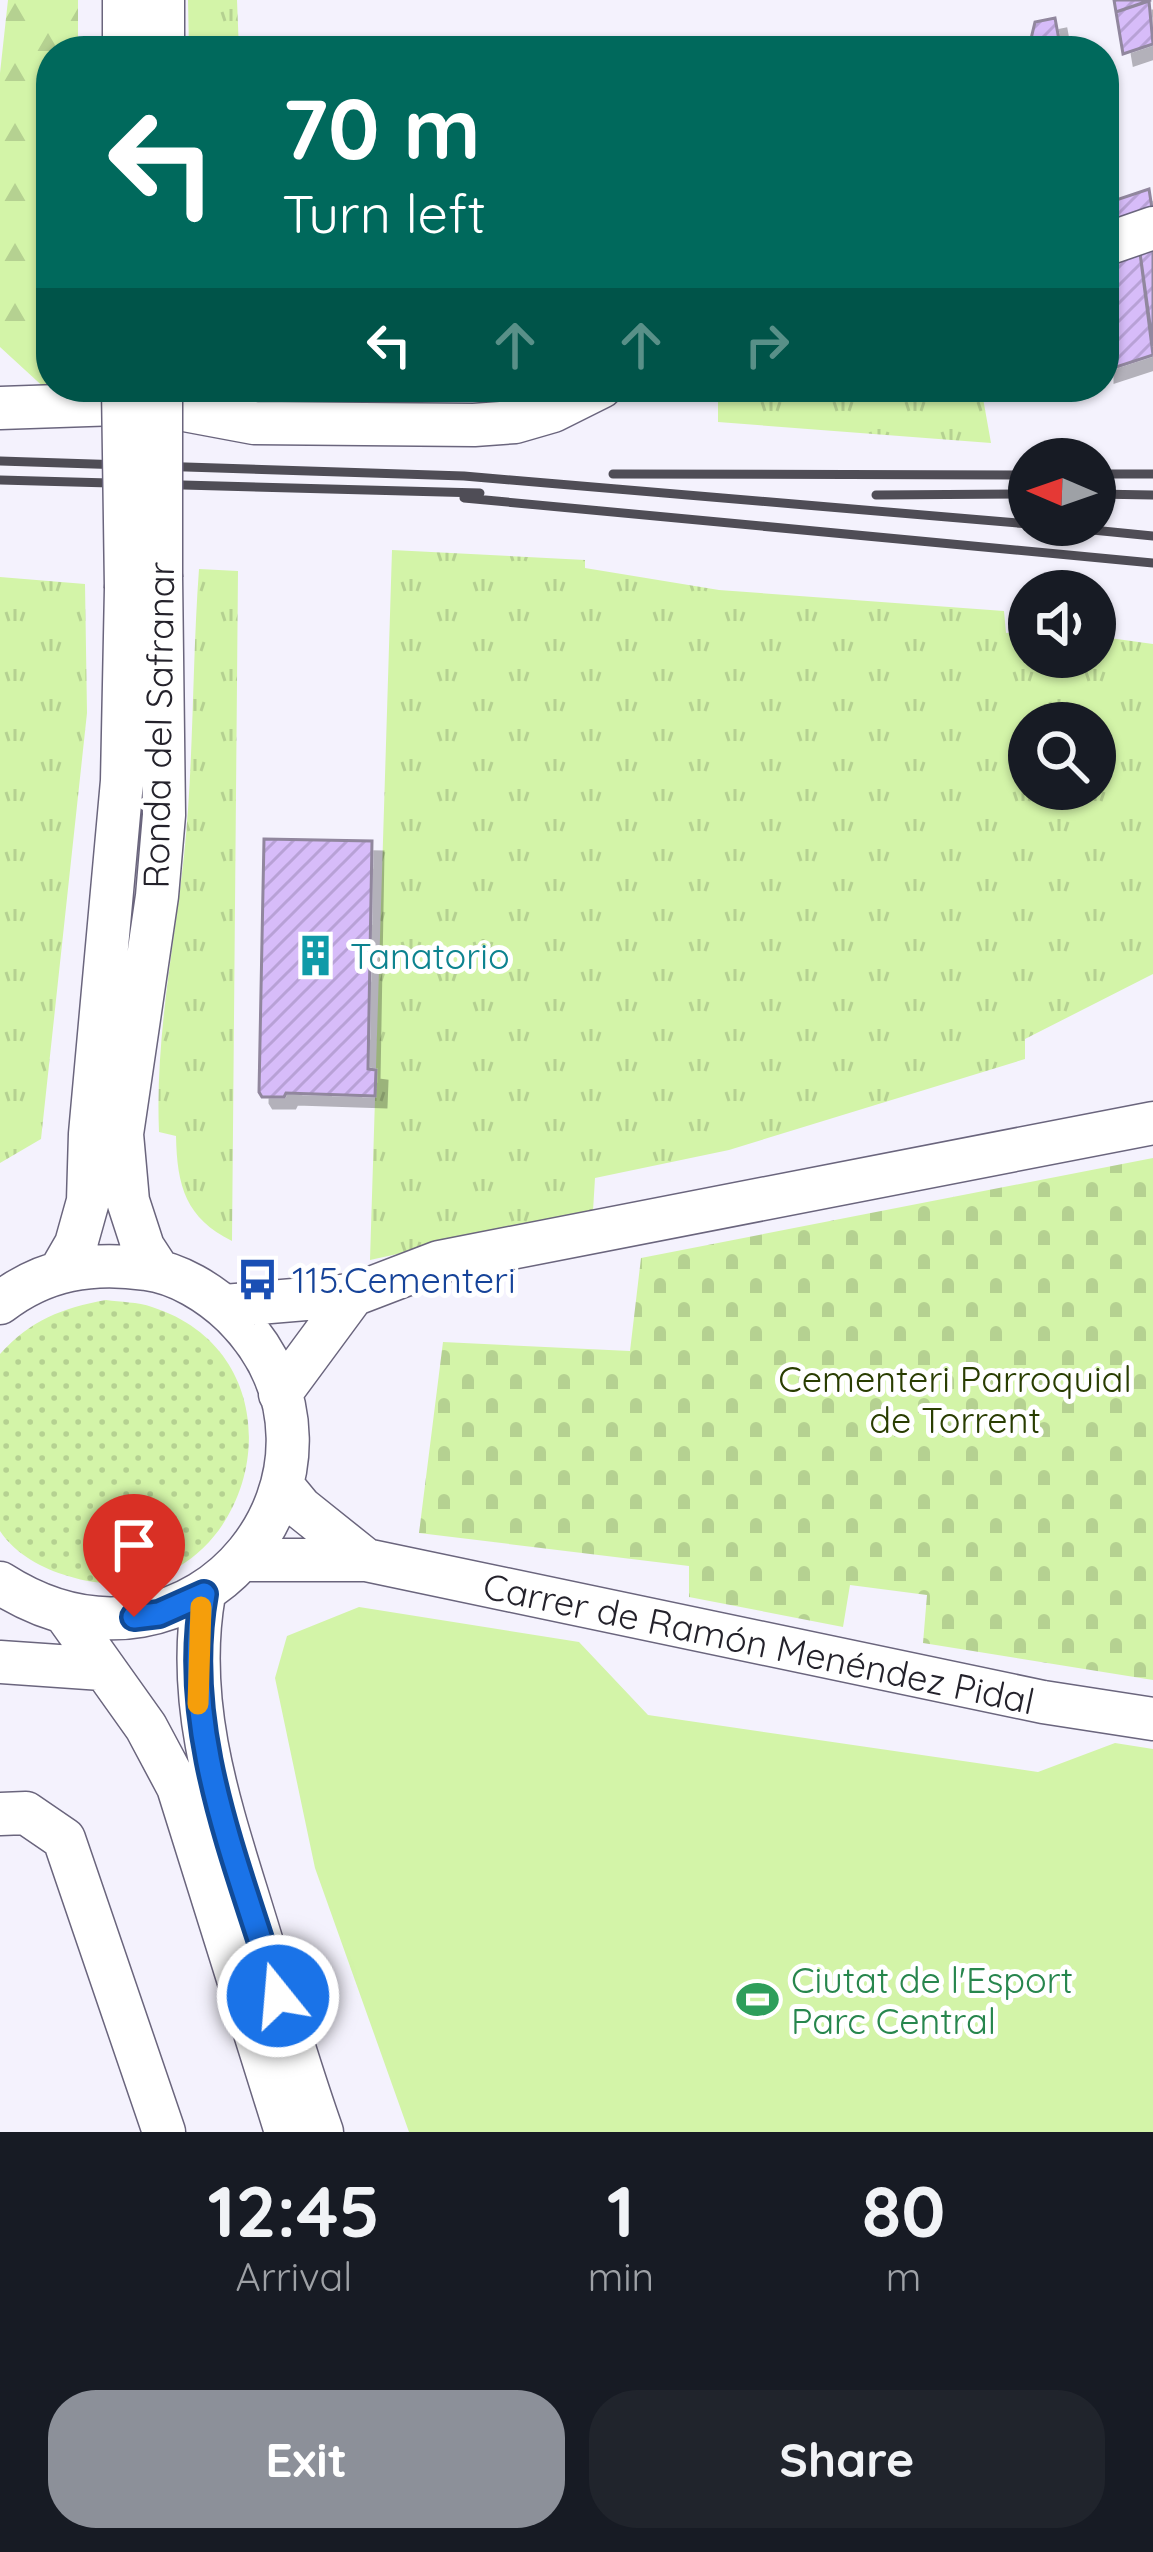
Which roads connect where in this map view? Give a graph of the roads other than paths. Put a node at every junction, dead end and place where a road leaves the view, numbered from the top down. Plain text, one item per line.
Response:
1 (124, 0) edge
2 (163, 0) edge
3 (124, 36) edge
4 (163, 36) edge
5 (1153, 228) edge
6 (1119, 240) edge
7 (125, 402) edge
8 (160, 402) edge
9 (573, 402) edge
10 (0, 408) edge
11 (144, 583) junction
12 (1153, 1123) edge
13 (61, 1270) junction
14 (158, 1270) junction
15 (5, 1292) edge
16 (353, 1295) junction
17 (224, 1306) junction
18 (280, 1394) junction
19 (282, 1485) junction
20 (243, 1560) junction
21 (366, 1560) junction
22 (0, 1583) edge
23 (204, 1594) junction
24 (67, 1616) junction
25 (0, 1662) edge
26 (102, 1669) junction
27 (1153, 1719) edge
28 (0, 1814) edge
29 (164, 2132) edge
30 (286, 2132) edge
31 (322, 2132) edge

1 - 3 street
2 - 4 street
5 - 6 street
7 - 11 street, Ronda del Safranar, bridge
8 - 11 street, Ronda del Safranar, bridge
9 - 10 street
11 - 13 street, Ronda del Safranar
11 - 14 street, Ronda del Safranar
12 - 16 street
13 - 14 street
13 - 15 street
14 - 17 street
16 - 17 street
16 - 18 street
17 - 18 street
18 - 19 street
19 - 20 street
19 - 21 street, Carrer de Ramón Menéndez Pidal
20 - 21 street, Carrer de Ramón Menéndez Pidal
20 - 23 street
21 - 27 street, Carrer de Ramón Menéndez Pidal
22 - 24 street
23 - 24 street
23 - 31 street
24 - 26 street
25 - 26 street
26 - 30 street
28 - 29 street

